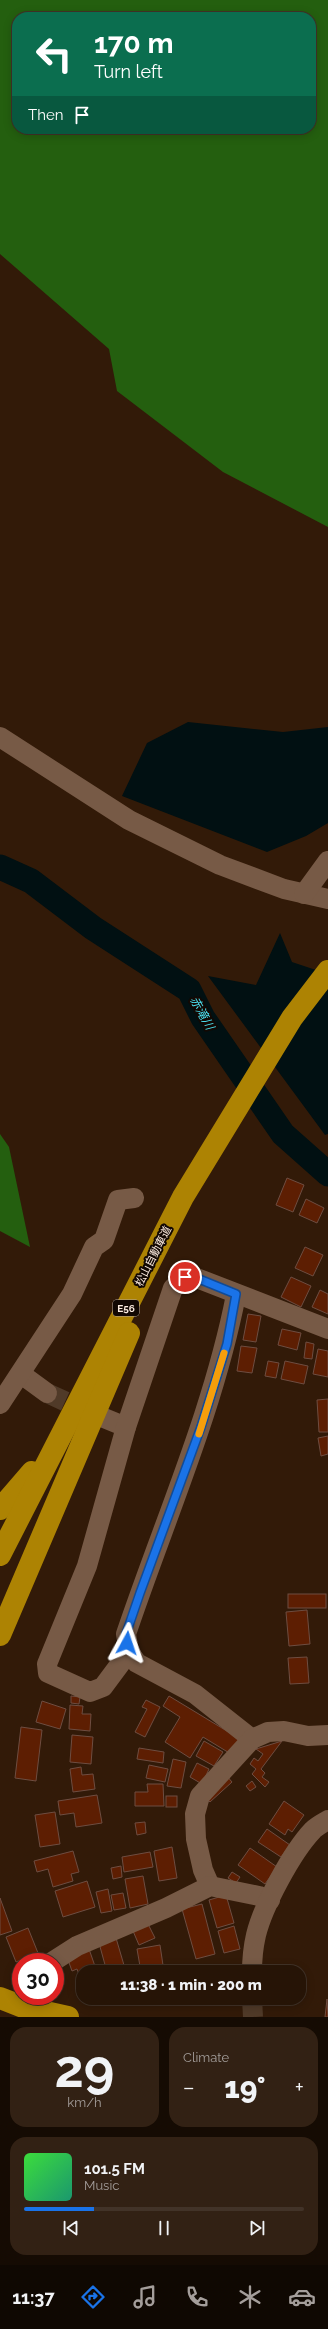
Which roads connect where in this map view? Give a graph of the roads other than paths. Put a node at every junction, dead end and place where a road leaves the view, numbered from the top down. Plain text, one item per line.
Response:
1 (0, 737) edge
2 (328, 861) edge
3 (304, 894) junction
4 (328, 899) edge
5 (328, 971) edge
6 (193, 1181) junction
7 (134, 1198) dead end
8 (236, 1294) junction
9 (328, 1329) edge
10 (21, 1374) junction
11 (48, 1393) tunnel mouth
12 (0, 1404) edge
13 (104, 1418) tunnel mouth
14 (126, 1427) junction
15 (61, 1436) junction
16 (0, 1509) edge
17 (0, 1555) edge
18 (0, 1635) edge
19 (129, 1652) junction
20 (328, 1735) edge
21 (252, 1739) junction
22 (328, 1820) edge
23 (210, 1886) junction
24 (270, 1900) junction
25 (64, 1953) edge
26 (252, 1965) edge
27 (0, 1998) edge
28 (0, 2013) edge
29 (18, 2017) edge
30 (68, 2017) edge

1 - 3 street
2 - 3 street
3 - 4 street
5 - 6 highway, 松山自動車道 / E56
6 - 15 highway, 松山自動車道 / E56
6 - 18 highway
7 - 10 street
8 - 9 street
8 - 14 street
8 - 19 street
10 - 11 street
10 - 12 street
13 - 14 street
14 - 19 street
15 - 16 highway
15 - 17 highway, 松山自動車道 / E56
19 - 21 street
20 - 21 street
21 - 23 street
22 - 24 street
23 - 24 street
23 - 25 street
24 - 26 street
27 - 30 highway
28 - 29 highway

